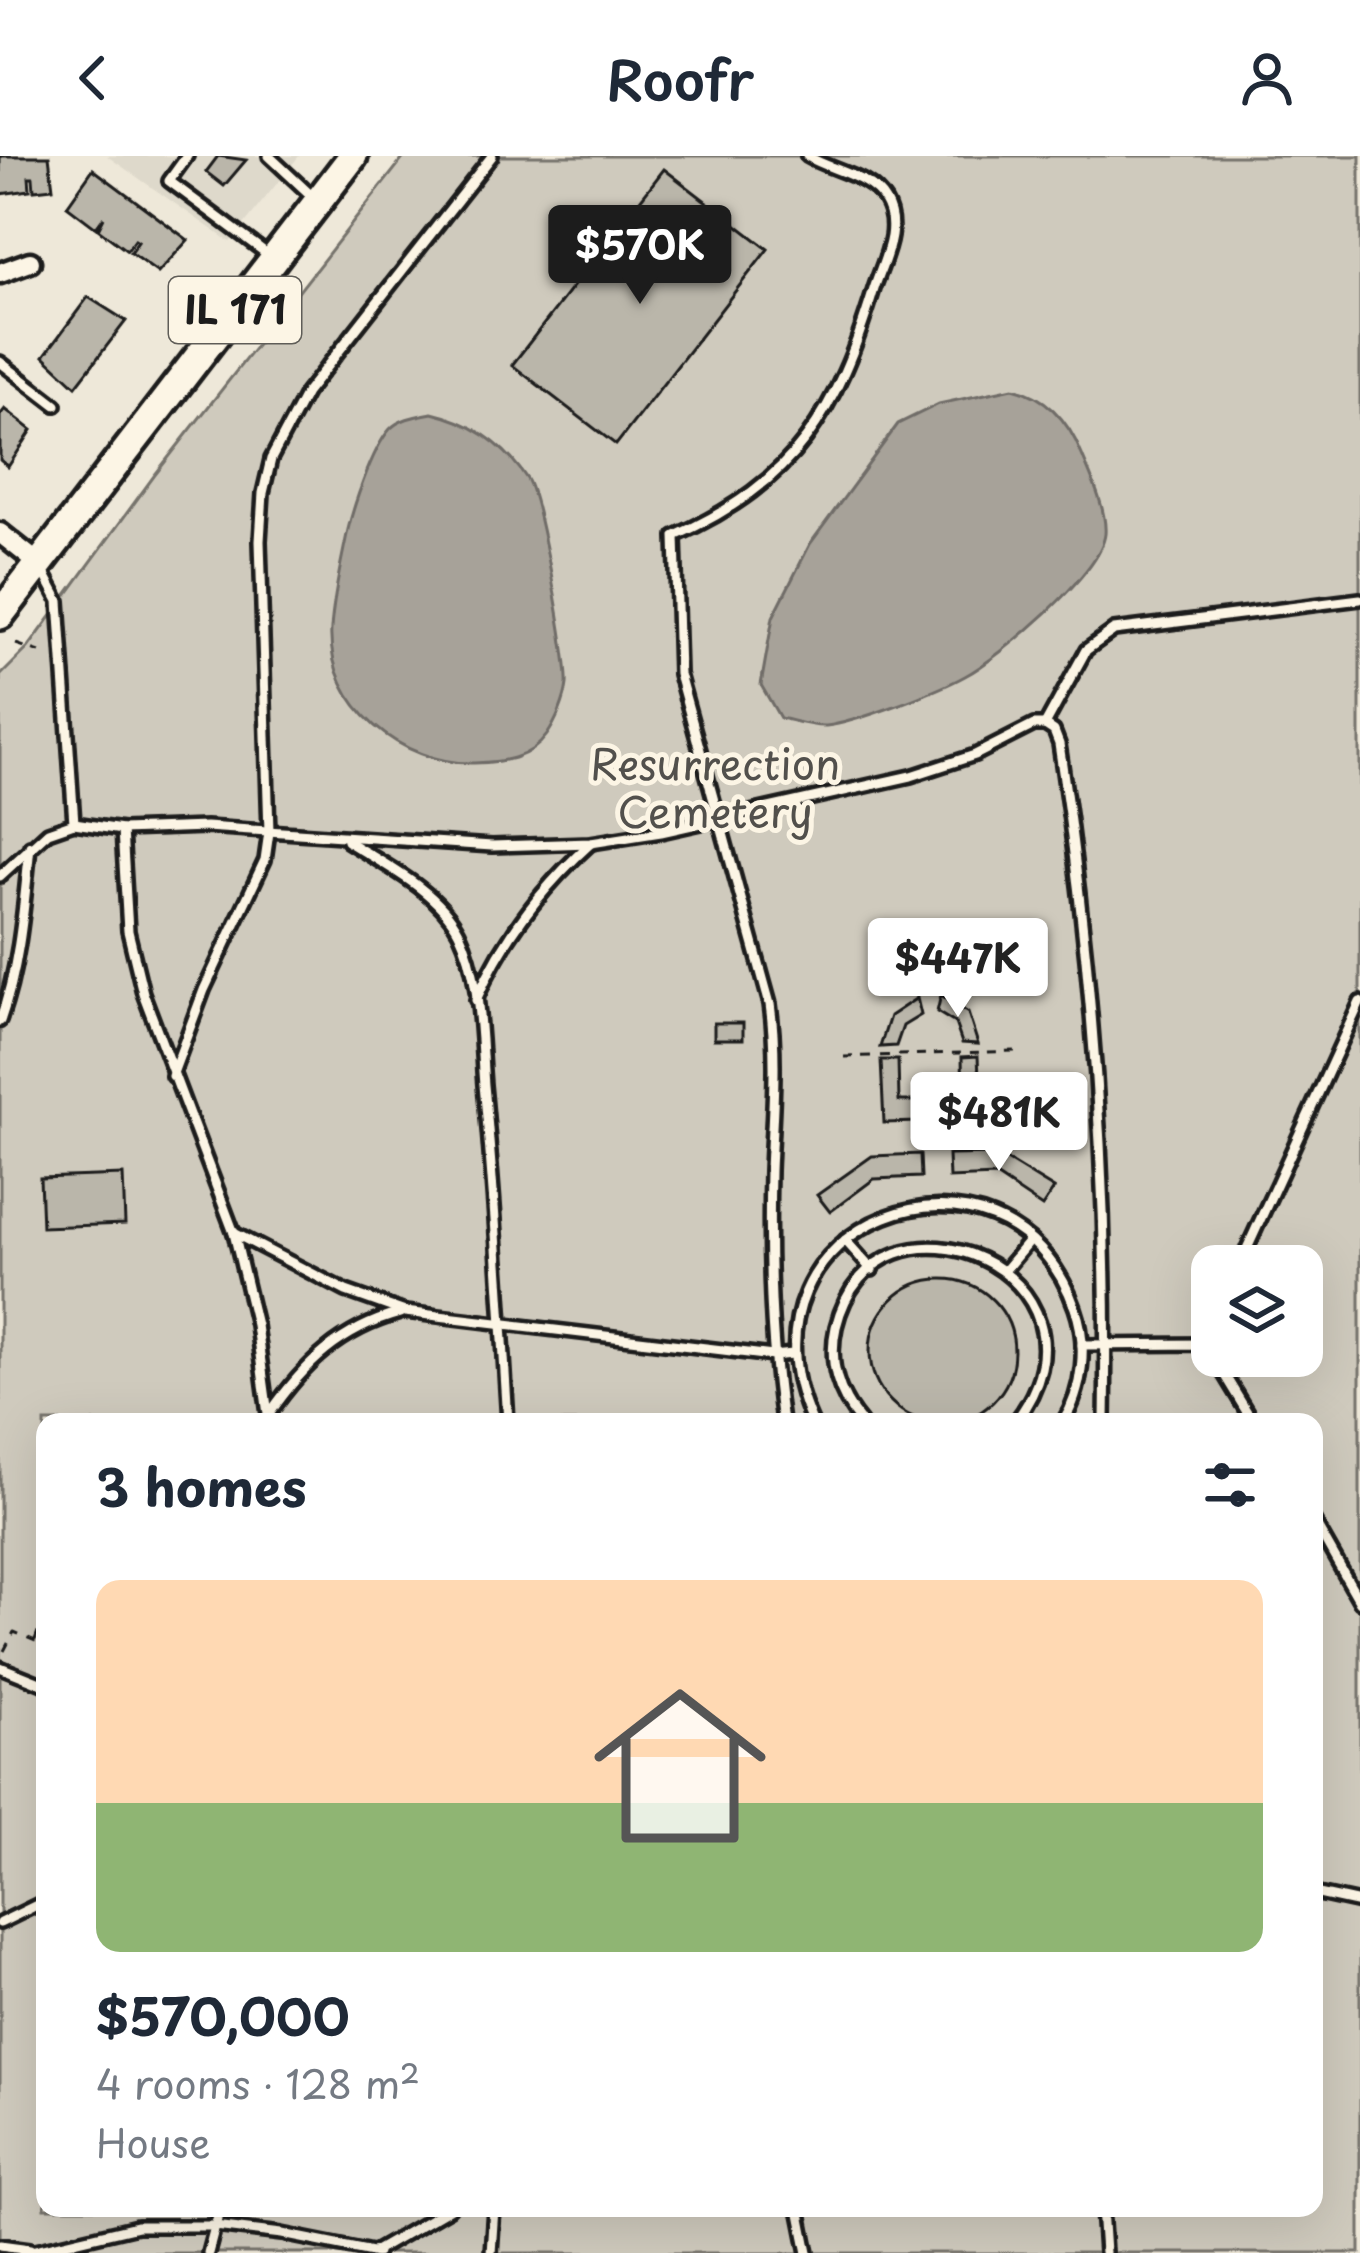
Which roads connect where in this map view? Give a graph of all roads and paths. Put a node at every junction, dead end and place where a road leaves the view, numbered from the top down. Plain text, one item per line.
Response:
1 (187, 156) edge
2 (269, 156) edge
3 (353, 156) edge
4 (492, 156) edge
5 (807, 156) edge
6 (318, 201) junction
7 (274, 259) junction
8 (29, 262) dead end
9 (0, 273) edge
10 (0, 362) edge
11 (56, 405) dead end
12 (0, 533) edge
13 (40, 564) junction
14 (1360, 598) edge
15 (0, 615) edge
16 (16, 644) dead end
17 (40, 652) dead end
18 (1045, 725) junction
19 (718, 820) junction
20 (74, 823) junction
21 (122, 830) junction
22 (269, 832) junction
23 (342, 838) junction
24 (591, 843) junction
25 (31, 846) junction
26 (0, 875) edge
27 (476, 1000) junction
28 (1360, 1002) edge
29 (0, 1021) edge
30 (1016, 1051) dead end
31 (844, 1057) dead end
32 (172, 1076) junction
33 (234, 1233) junction
34 (845, 1240) junction
35 (1030, 1240) junction
36 (1249, 1245) edge
37 (872, 1270) junction
38 (1004, 1271) junction
39 (405, 1312) junction
40 (502, 1323) junction
41 (1191, 1343) edge
42 (1106, 1344) junction
43 (1082, 1345) junction
44 (793, 1354) junction
45 (773, 1356) junction
46 (1225, 1377) edge
47 (268, 1413) edge
48 (273, 1413) edge
49 (507, 1413) edge
50 (781, 1413) edge
51 (808, 1413) edge
52 (855, 1413) edge
53 (1020, 1413) edge
54 (1066, 1413) edge
55 (1105, 1413) edge
56 (1247, 1413) edge
57 (1323, 1537) edge
58 (1360, 1602) edge
59 (36, 1635) edge
60 (34, 1641) joint
61 (0, 1663) edge
62 (36, 1681) edge
63 (1323, 1895) edge
64 (1360, 1904) edge
65 (36, 1905) edge
66 (0, 1923) edge
67 (218, 2217) edge
68 (435, 2217) edge
69 (493, 2217) edge
70 (801, 2217) edge
71 (1103, 2217) edge
72 (215, 2226) junction
73 (0, 2245) edge
74 (27, 2251) edge
75 (208, 2253) edge
76 (375, 2253) edge
77 (491, 2253) edge
78 (808, 2253) edge
79 (1105, 2253) edge

1 - 7 lane
2 - 6 lane
3 - 6 main road, IL 171
4 - 22 lane
5 - 19 lane
6 - 7 main road, IL 171
7 - 13 main road, IL 171
8 - 9 street
10 - 11 lane
12 - 13 street
13 - 15 main road, IL 171
13 - 20 lane
14 - 18 lane
16 - 17 path
18 - 19 lane
18 - 42 lane
19 - 24 lane
19 - 45 lane
20 - 21 lane
20 - 25 lane
21 - 22 lane
21 - 32 lane
22 - 23 lane
22 - 32 lane
23 - 24 lane
23 - 27 lane
24 - 27 lane
25 - 26 lane
25 - 29 lane
27 - 40 lane
28 - 36 lane
30 - 31 path
32 - 33 lane
33 - 39 lane
33 - 47 lane
34 - 35 lane
34 - 37 lane
34 - 44 lane
35 - 38 lane
35 - 43 lane
37 - 38 lane
37 - 52 lane
38 - 53 lane
39 - 40 lane
39 - 48 lane
40 - 45 lane
40 - 49 lane
41 - 42 lane
42 - 43 lane
42 - 55 lane
43 - 54 lane
44 - 45 lane
44 - 51 lane
45 - 50 lane
46 - 56 lane
57 - 58 lane
59 - 60 path
60 - 61 path
61 - 62 lane
63 - 64 lane
65 - 66 lane
67 - 72 lane
68 - 76 lane
69 - 77 lane
70 - 78 lane
71 - 79 lane
72 - 74 lane
72 - 75 lane
72 - 76 lane
73 - 74 lane

